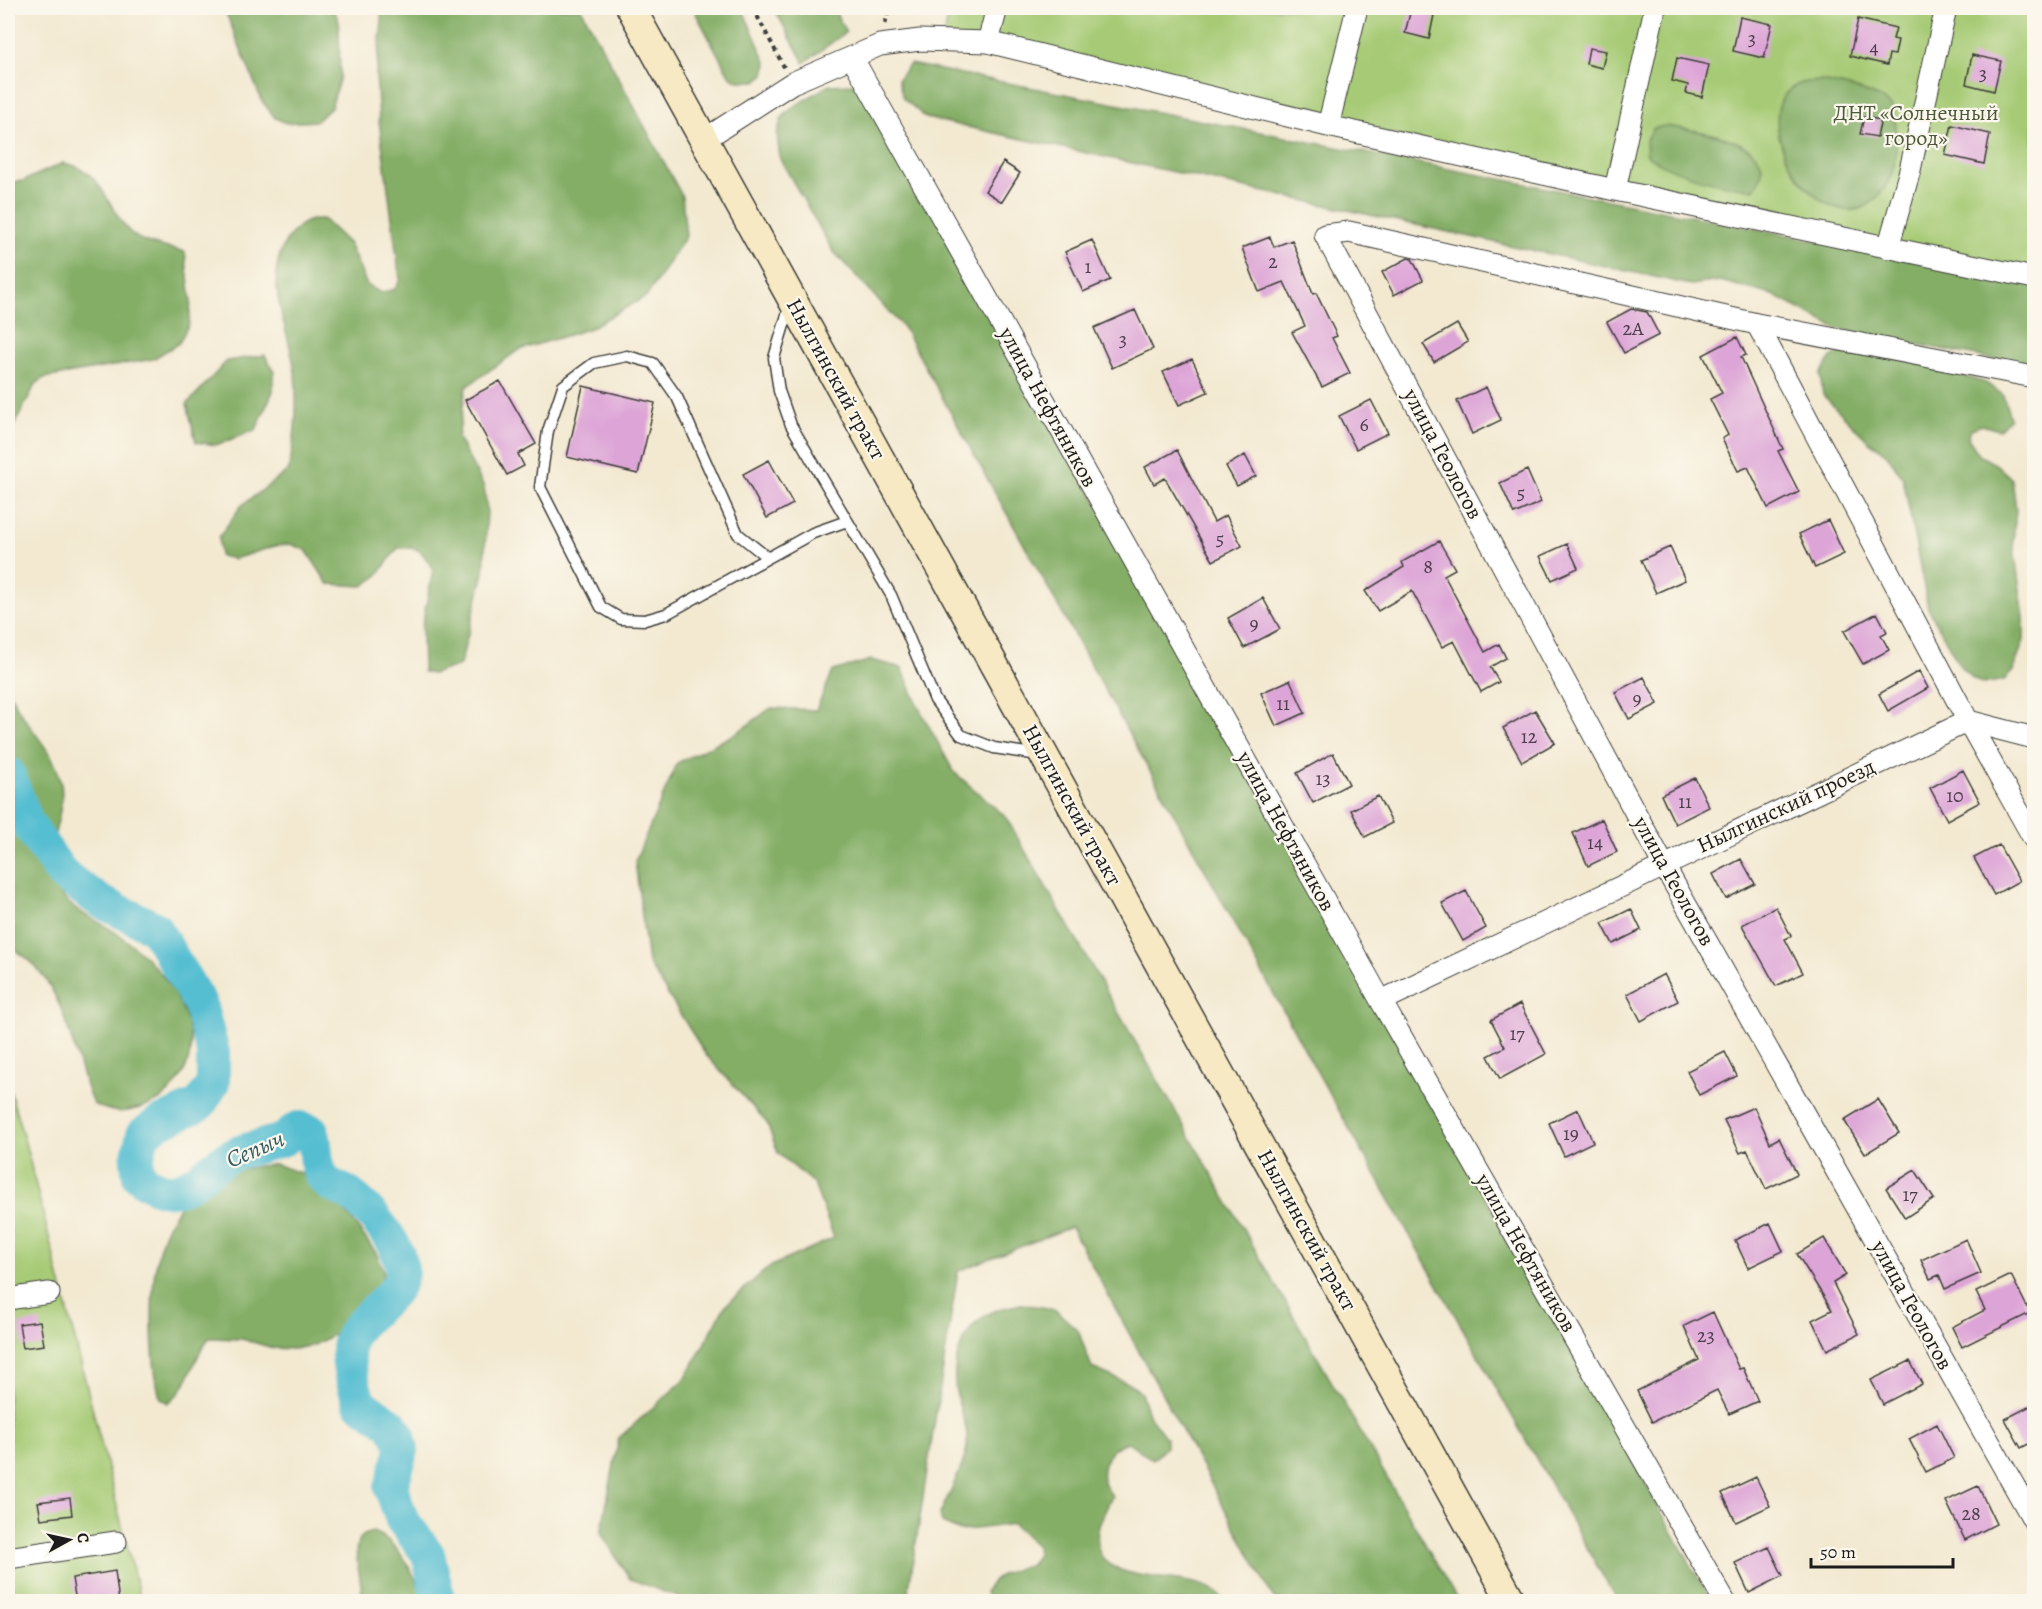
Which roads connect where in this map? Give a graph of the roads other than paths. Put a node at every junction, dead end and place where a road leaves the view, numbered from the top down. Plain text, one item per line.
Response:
1 (631, 8) edge
2 (997, 8) edge
3 (1357, 8) edge
4 (1655, 8) edge
5 (1946, 8) edge
6 (988, 42) junction
7 (852, 57) junction
8 (1328, 126) junction
9 (705, 139) junction
10 (1615, 190) junction
11 (1888, 248) junction
12 (2034, 278) edge
13 (792, 299) junction
14 (1757, 324) junction
15 (2034, 377) edge
16 (847, 521) junction
17 (768, 558) junction
18 (1968, 721) junction
19 (2034, 738) edge
20 (1045, 756) junction
21 (2034, 839) edge
22 (1664, 864) junction
23 (1381, 1001) junction
24 (49, 1293) dead end
25 (8, 1299) edge
26 (2034, 1521) edge
27 (116, 1542) dead end
28 (8, 1558) edge
29 (1512, 1602) edge
30 (1725, 1602) edge

1 - 9 main road, Нылгинский тракт
2 - 6 street
3 - 8 street
4 - 10 street
5 - 11 street
6 - 7 street
6 - 8 street
7 - 9 street
7 - 23 street, улица Нефтяников
8 - 10 street
9 - 13 main road, Нылгинский тракт
10 - 11 street
11 - 12 street
13 - 16 lane
13 - 20 main road, Нылгинский тракт
14 - 15 street
14 - 18 street
14 - 22 street, улица Геологов
16 - 17 lane
16 - 20 lane
17 - 17 lane
18 - 19 street
18 - 21 street
18 - 22 street, Нылгинский проезд
20 - 29 main road, Нылгинский тракт
22 - 23 street, Нылгинский проезд
22 - 26 street, улица Геологов
23 - 30 street, улица Нефтяников
24 - 25 street
27 - 28 street

